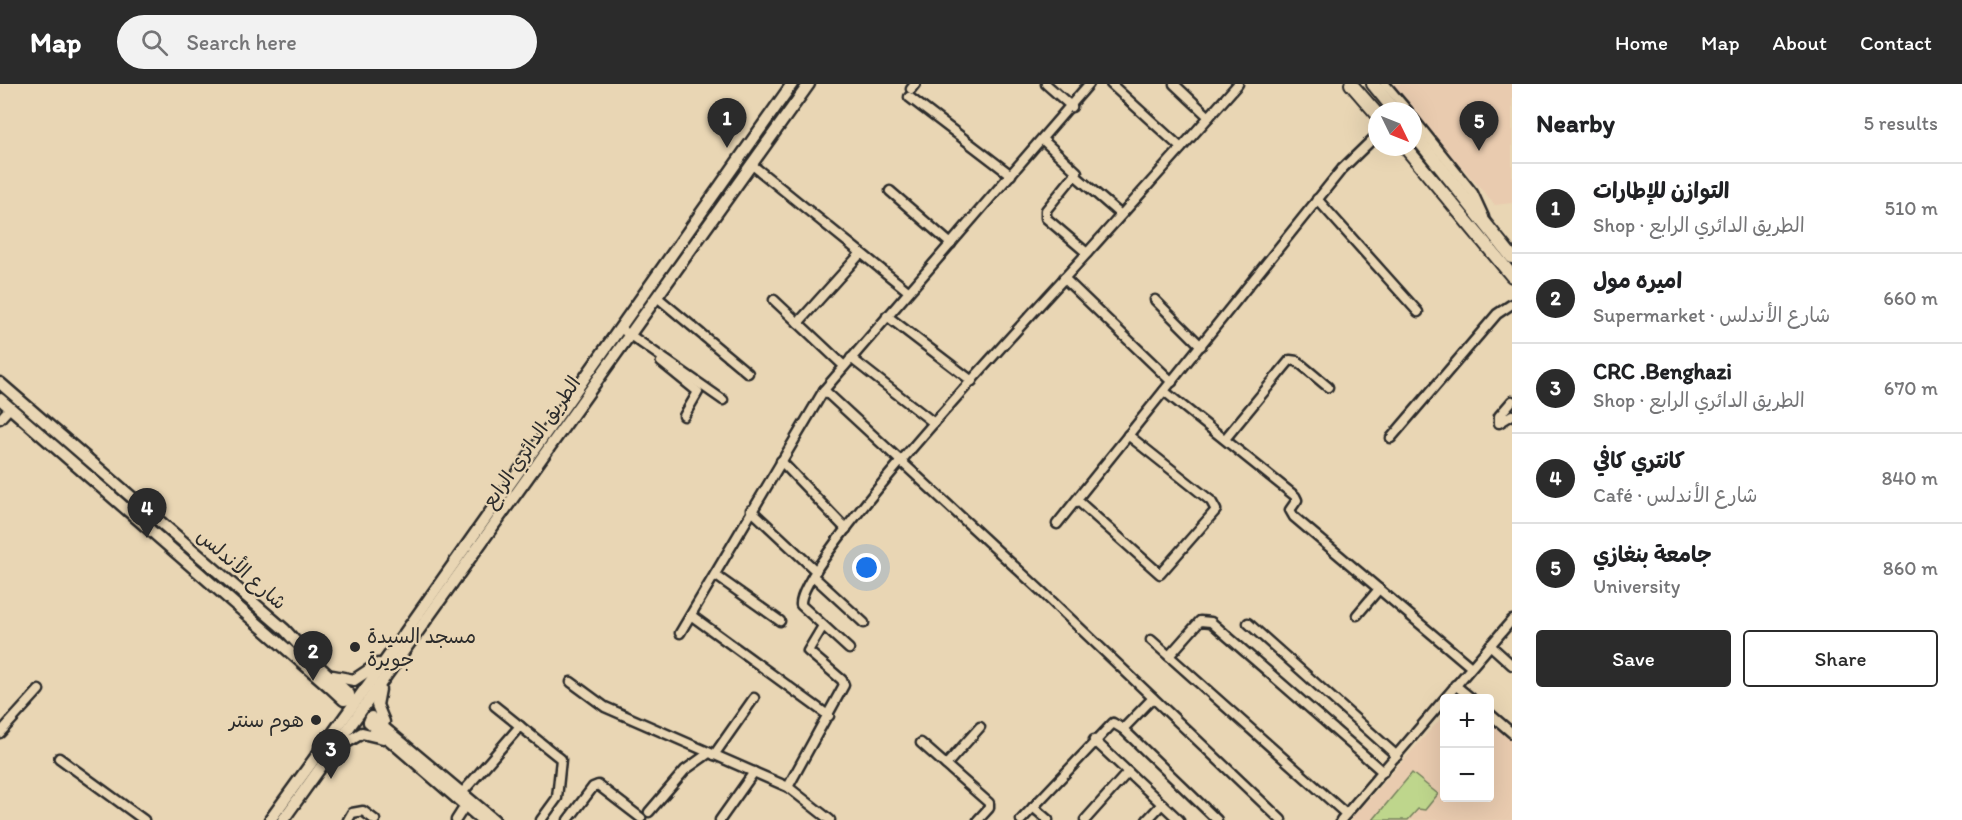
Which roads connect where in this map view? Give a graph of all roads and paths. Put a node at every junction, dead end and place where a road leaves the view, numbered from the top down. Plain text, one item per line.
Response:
1 (792, 84) edge
2 (809, 84) edge
3 (1046, 84) edge
4 (1089, 84) edge
5 (1111, 84) edge
6 (1174, 84) edge
7 (1238, 84) edge
8 (1351, 84) edge
9 (1373, 84) edge
10 (1385, 84) edge
11 (912, 90) edge
12 (1388, 102) edge
13 (1400, 102) edge
14 (1368, 104) edge
15 (1072, 106) junction
16 (1209, 117) junction
17 (1422, 129) edge
18 (1042, 140) junction
19 (1368, 144) edge
20 (1422, 144) edge
21 (1181, 148) junction
22 (1412, 156) edge
23 (751, 164) junction
24 (1011, 175) junction
25 (1076, 176) junction
26 (719, 187) junction
27 (890, 191) dead end
28 (728, 195) junction
29 (1317, 199) junction
30 (1121, 215) junction
31 (1487, 226) junction
32 (951, 244) junction
33 (861, 253) junction
34 (1087, 253) junction
35 (1512, 257) edge
36 (1512, 276) edge
37 (1064, 278) junction
38 (908, 291) junction
39 (657, 297) junction
40 (774, 300) dead end
41 (1155, 300) dead end
42 (1512, 304) edge
43 (1418, 312) dead end
44 (886, 316) junction
45 (798, 323) junction
46 (625, 334) junction
47 (1201, 346) junction
48 (851, 358) junction
49 (844, 366) junction
50 (748, 373) dead end
51 (972, 381) junction
52 (1172, 382) junction
53 (0, 383) edge
54 (1328, 387) dead end
55 (824, 390) junction
56 (1164, 391) junction
57 (0, 399) edge
58 (723, 400) dead end
59 (1512, 401) edge
60 (10, 408) junction
61 (1512, 415) edge
62 (684, 416) dead end
63 (0, 419) edge
64 (934, 423) junction
65 (1128, 435) junction
66 (1391, 438) dead end
67 (1225, 439) junction
68 (781, 461) junction
69 (900, 461) junction
70 (1077, 500) junction
71 (751, 510) junction
72 (1057, 524) dead end
73 (846, 529) junction
74 (814, 573) junction
75 (715, 575) junction
76 (1379, 589) junction
77 (245, 596) junction
78 (236, 606) junction
79 (1357, 615) dead end
80 (692, 616) junction
81 (1512, 620) edge
82 (780, 621) dead end
83 (864, 623) dead end
84 (1248, 623) dead end
85 (823, 626) junction
86 (680, 633) dead end
87 (1151, 640) dead end
88 (1490, 645) junction
89 (849, 649) dead end
90 (392, 652) junction
91 (1169, 656) junction
92 (1512, 665) edge
93 (1471, 667) junction
94 (322, 669) junction
95 (382, 682) junction
96 (571, 682) dead end
97 (1455, 685) junction
98 (330, 687) junction
99 (39, 690) dead end
100 (1465, 694) edge
101 (754, 698) dead end
102 (1153, 698) junction
103 (495, 706) dead end
104 (829, 716) junction
105 (1494, 717) edge
106 (520, 726) junction
107 (980, 727) dead end
108 (336, 728) junction
109 (1123, 729) junction
110 (0, 733) edge
111 (1512, 733) edge
112 (390, 735) junction
113 (1094, 740) junction
114 (921, 743) dead end
115 (333, 752) junction
116 (711, 754) junction
117 (1397, 756) junction
118 (59, 758) dead end
119 (946, 765) junction
120 (754, 772) junction
121 (1128, 772) junction
122 (1383, 772) junction
123 (788, 787) junction
124 (462, 793) junction
125 (1162, 804) junction
126 (465, 806) junction
127 (1033, 807) junction
128 (650, 812) dead end
129 (1344, 817) edge
130 (546, 818) edge
131 (641, 818) dead end
132 (144, 820) edge
133 (270, 820) edge
134 (283, 820) edge
135 (348, 820) edge
136 (375, 820) edge
137 (456, 820) edge
138 (482, 820) edge
139 (494, 820) edge
140 (568, 820) edge
141 (720, 820) edge
142 (830, 820) edge
143 (978, 820) edge
144 (1021, 820) edge
145 (1048, 820) edge
146 (1084, 820) edge
147 (1148, 820) edge
148 (1179, 820) edge
149 (1217, 820) edge
150 (1281, 820) edge

1 - 26 main road, الطريق الدائري الرابع
2 - 23 main road, الطريق الدائري الرابع
3 - 15 street
4 - 15 street
5 - 21 street
6 - 16 street
7 - 16 street
8 - 14 highway
9 - 12 highway
10 - 13 street
11 - 24 street
15 - 18 street
16 - 21 street
17 - 31 street
18 - 24 street
18 - 25 street
19 - 29 street
20 - 31 highway
21 - 30 street
22 - 36 highway
23 - 28 main road, الطريق الدائري الرابع
23 - 33 street
24 - 32 street
25 - 30 street
25 - 34 street
26 - 28 main road
26 - 46 main road, الطريق الدائري الرابع
27 - 32 street
28 - 39 main road, الطريق الدائري الرابع
29 - 43 street
29 - 47 street
30 - 34 street
31 - 35 highway
32 - 38 street
33 - 38 street
33 - 45 street
34 - 37 street
37 - 51 street
37 - 52 street
38 - 44 street
39 - 46 main road, الطريق الدائري الرابع
39 - 50 street
40 - 45 street
41 - 47 street
42 - 66 street
44 - 48 street
44 - 51 street
45 - 49 street
46 - 58 street
46 - 62 street
46 - 90 main road, الطريق الدائري الرابع
46 - 95 main road, الطريق الدائري الرابع
47 - 52 street
48 - 49 street
48 - 64 street
49 - 55 street
51 - 64 street
52 - 56 street
53 - 77 main road, شارع الأندلس
54 - 67 street
55 - 68 street
55 - 69 street
56 - 65 street
56 - 67 street
57 - 60 main road, شارع الأندلس
59 - 61 street
60 - 63 street
60 - 78 main road, شارع الأندلس
64 - 69 street
65 - 70 street
65 - 70 street
67 - 76 street
68 - 71 street
68 - 73 street
69 - 73 street
69 - 102 street
70 - 72 street
71 - 74 street
71 - 75 street
73 - 74 street
74 - 83 street
74 - 85 street
75 - 80 street
75 - 82 street
76 - 79 street
76 - 93 street
77 - 78 main road
77 - 94 main road, شارع الأندلس
78 - 98 main road, شارع الأندلس
80 - 86 street
80 - 104 street
81 - 88 street
84 - 117 street
85 - 89 street
85 - 104 street
87 - 91 street
88 - 92 street
88 - 93 street
90 - 94 main road
90 - 108 main road, الطريق الدائري الرابع
91 - 122 street
91 - 129 street
93 - 97 street
94 - 98 main road, شارع الأندلس
95 - 112 main road
95 - 115 main road, الطريق الدائري الرابع
96 - 116 street
97 - 100 street
97 - 117 street
98 - 108 main road
99 - 110 street
101 - 116 street
102 - 109 street
102 - 150 street
103 - 106 street
104 - 123 street
105 - 111 street
106 - 124 street
106 - 130 street
107 - 119 street
108 - 133 main road, الطريق الدائري الرابع
109 - 113 street
109 - 149 street
112 - 115 main road
112 - 124 main road
112 - 126 main road
113 - 121 street
113 - 127 street
114 - 119 street
115 - 134 main road, الطريق الدائري الرابع
116 - 120 street
116 - 128 street
117 - 122 street
118 - 132 street
119 - 143 street
120 - 123 street
120 - 141 street
121 - 125 street
121 - 146 street
122 - 129 street
123 - 142 street
124 - 139 main road
125 - 147 street
125 - 148 street
126 - 137 street
126 - 138 main road
127 - 144 street
127 - 145 street
131 - 140 street
135 - 136 street

